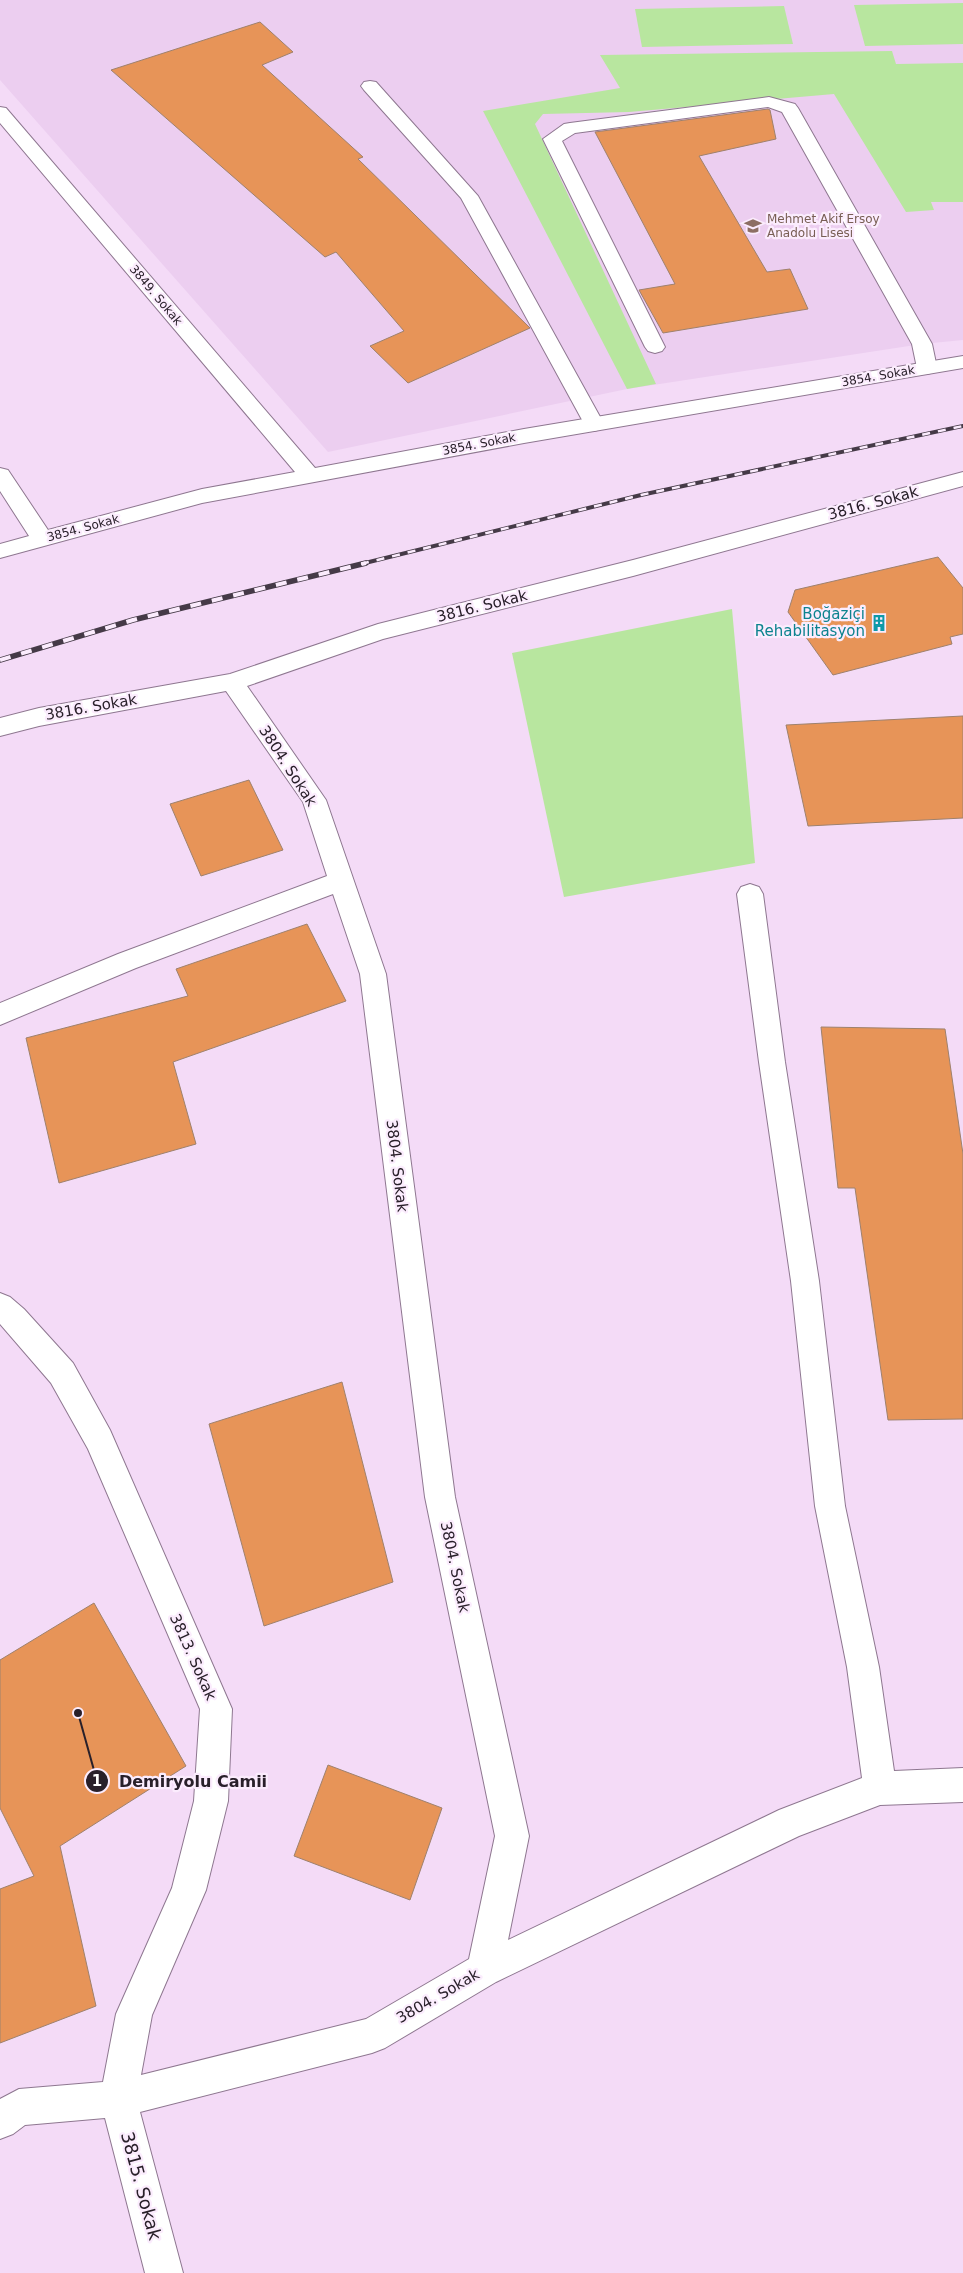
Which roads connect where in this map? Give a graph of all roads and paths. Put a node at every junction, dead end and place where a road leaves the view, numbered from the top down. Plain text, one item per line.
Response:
1 (370, 86) dead end
2 (0, 112) edge
3 (655, 347) dead end
4 (963, 362) edge
5 (927, 368) junction
6 (594, 424) junction
7 (0, 475) edge
8 (311, 477) junction
9 (963, 479) edge
10 (43, 539) junction
11 (0, 551) edge
12 (232, 682) junction
13 (0, 727) edge
14 (342, 881) junction
15 (750, 894) dead end
16 (0, 1014) edge
17 (0, 1306) edge
18 (963, 1785) edge
19 (880, 1788) junction
20 (484, 1970) junction
21 (118, 2100) junction
22 (6, 2112) edge
23 (164, 2273) edge

1 - 6 street
2 - 8 street, 3849. Sokak
3 - 5 street
4 - 5 street, 3854. Sokak
5 - 6 street, 3854. Sokak
6 - 8 street, 3854. Sokak
7 - 10 street
8 - 10 street, 3854. Sokak
9 - 12 street, 3816. Sokak
10 - 11 street, 3854. Sokak
12 - 13 street, 3816. Sokak
12 - 14 street, 3804. Sokak
14 - 16 street
14 - 20 street, 3804. Sokak
15 - 19 street
17 - 21 street, 3813. Sokak
18 - 19 street
19 - 20 street
20 - 21 street, 3804. Sokak
21 - 22 street, 3804. Sokak
21 - 23 street, 3815. Sokak

